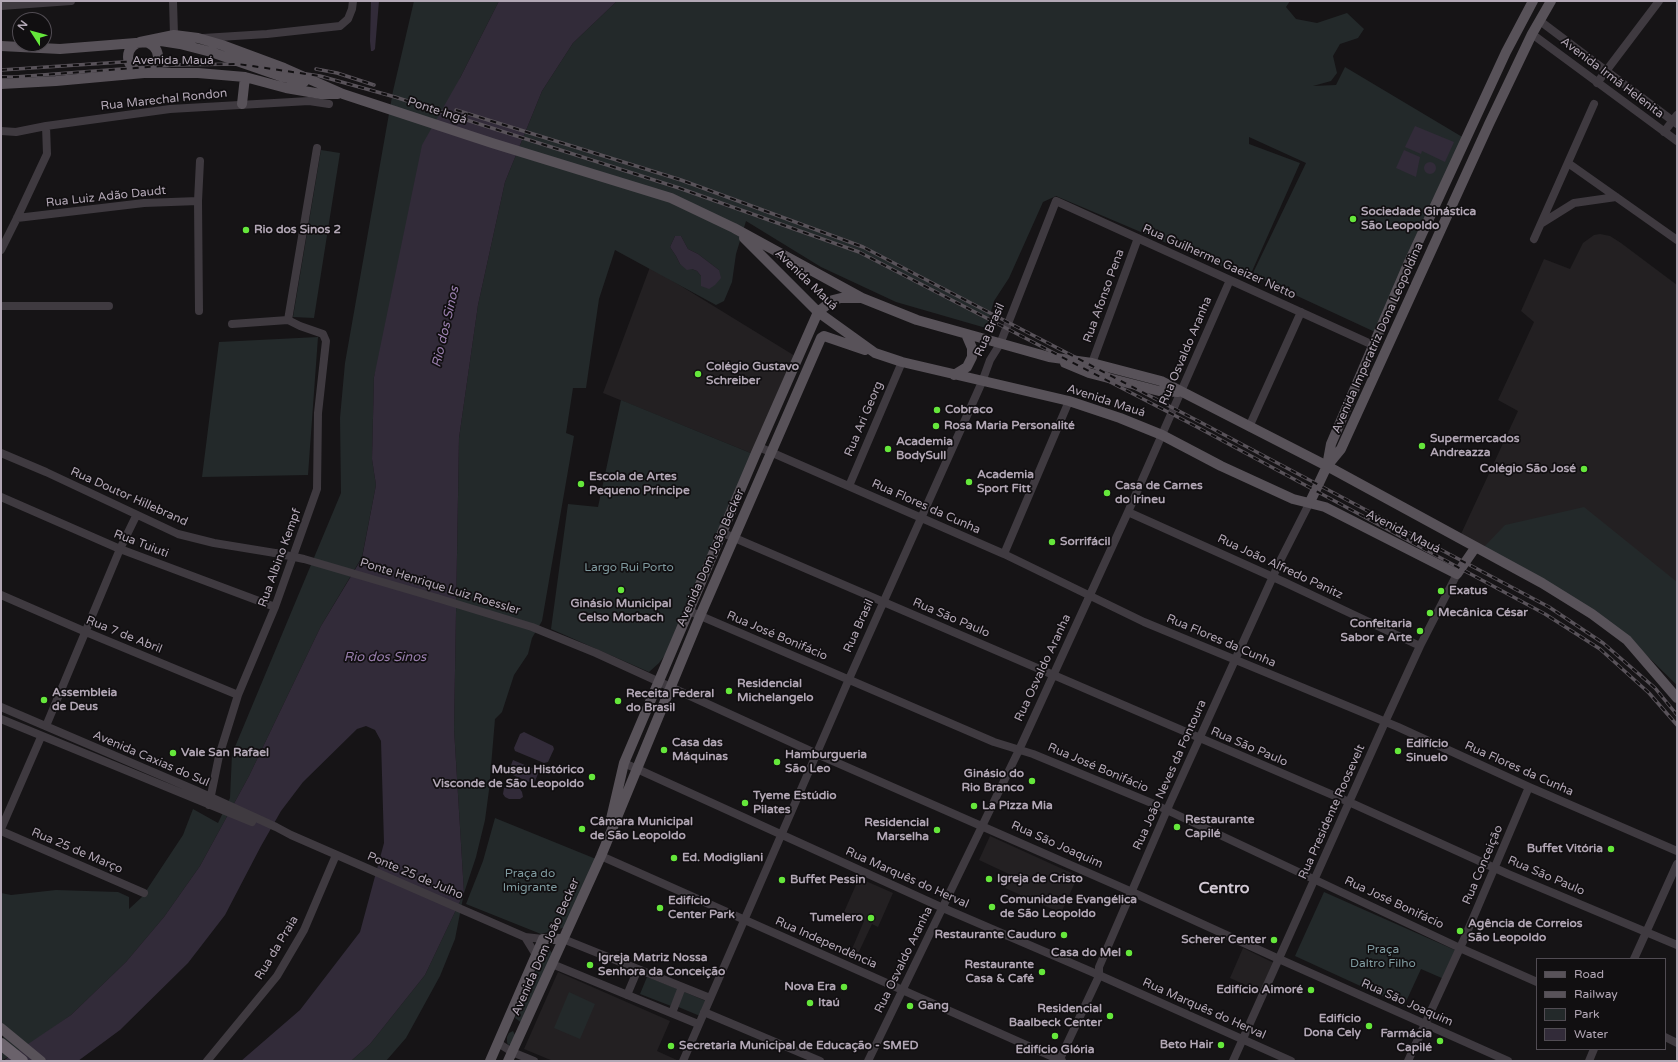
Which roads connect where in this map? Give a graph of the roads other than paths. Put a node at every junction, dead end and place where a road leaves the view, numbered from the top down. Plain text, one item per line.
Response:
1 (71, 1) edge
2 (173, 1) edge
3 (353, 1) edge
4 (1533, 1) edge
5 (1551, 1) edge
6 (1659, 1) edge
7 (1, 6) edge
8 (1540, 21) junction
9 (1532, 34) junction
10 (174, 35) junction
11 (198, 38) junction
12 (140, 42) junction
13 (1, 46) edge
14 (1606, 71) junction
15 (144, 73) junction
16 (245, 77) junction
17 (1597, 82) junction
18 (1, 84) edge
19 (324, 86) junction
20 (343, 94) junction
21 (242, 104) junction
22 (329, 104) dead end
23 (374, 104) joint
24 (1594, 104) dead end
25 (1676, 120) edge
26 (46, 126) junction
27 (1, 131) edge
28 (1664, 132) junction
29 (1677, 141) edge
30 (492, 143) joint
31 (318, 148) dead end
32 (200, 162) dead end
33 (1568, 163) junction
34 (1616, 197) junction
35 (198, 200) junction
36 (1056, 201) joint
37 (1435, 208) junction
38 (1448, 213) junction
39 (17, 218) junction
40 (1542, 223) junction
41 (734, 228) junction
42 (1138, 238) junction
43 (1534, 240) dead end
44 (1677, 240) edge
45 (1, 250) edge
46 (1230, 280) junction
47 (862, 298) junction
48 (1, 306) edge
49 (109, 306) dead end
50 (199, 311) dead end
51 (818, 312) junction
52 (1301, 312) junction
53 (288, 320) junction
54 (232, 324) dead end
55 (966, 334) junction
56 (1000, 344) junction
57 (1373, 345) junction
58 (875, 353) junction
59 (1049, 357) junction
60 (902, 362) junction
61 (1092, 363) junction
62 (954, 375) junction
63 (982, 382) junction
64 (1180, 392) junction
65 (1069, 401) junction
66 (1250, 427) junction
67 (1162, 435) junction
68 (759, 447) junction
69 (1, 453) edge
70 (771, 453) junction
71 (1327, 466) junction
72 (848, 486) junction
73 (1, 497) edge
74 (1310, 502) junction
75 (1128, 512) junction
76 (136, 516) junction
77 (921, 517) junction
78 (723, 533) junction
79 (734, 538) junction
80 (1474, 548) junction
81 (120, 549) junction
82 (275, 553) joint
83 (1004, 554) junction
84 (1457, 574) junction
85 (1273, 577) junction
86 (1, 595) edge
87 (1089, 596) junction
88 (883, 602) junction
89 (275, 607) junction
90 (689, 611) junction
91 (700, 616) junction
92 (86, 632) junction
93 (1420, 646) junction
94 (596, 653) joint
95 (1235, 659) junction
96 (1053, 674) junction
97 (849, 679) junction
98 (660, 682) junction
99 (670, 687) junction
100 (238, 695) junction
101 (1677, 698) edge
102 (1, 707) edge
103 (1, 719) edge
104 (1385, 722) junction
105 (46, 726) junction
106 (41, 737) junction
107 (1200, 739) junction
108 (1019, 750) junction
109 (817, 754) junction
110 (624, 763) junction
111 (636, 769) junction
112 (1529, 787) junction
113 (210, 801) junction
114 (1349, 802) junction
115 (1167, 810) junction
116 (983, 826) junction
117 (1, 830) edge
118 (781, 835) junction
119 (606, 843) junction
120 (1677, 851) edge
121 (336, 855) junction
122 (601, 856) junction
123 (351, 862) joint
124 (1677, 864) edge
125 (1496, 868) junction
126 (1314, 879) junction
127 (1132, 892) junction
128 (144, 893) dead end
129 (943, 908) junction
130 (744, 919) junction
131 (1646, 932) junction
132 (525, 937) junction
133 (563, 938) junction
134 (543, 939) junction
135 (1677, 945) edge
136 (1460, 948) junction
137 (536, 955) junction
138 (1634, 958) edge
139 (1279, 960) junction
140 (552, 964) junction
141 (638, 969) junction
142 (1099, 976) junction
143 (1536, 982) edge
144 (682, 987) junction
145 (903, 990) junction
146 (627, 995) junction
147 (710, 998) junction
148 (704, 1012) junction
149 (672, 1013) junction
150 (698, 1024) junction
151 (1425, 1025) junction
152 (1, 1028) edge
153 (504, 1030) junction
154 (521, 1033) junction
155 (1666, 1038) edge
156 (1243, 1040) junction
157 (498, 1043) junction
158 (1677, 1043) edge
159 (2, 1045) edge
160 (1594, 1050) edge
161 (510, 1056) edge
162 (22, 1061) edge
163 (41, 1061) edge
164 (207, 1061) edge
165 (490, 1061) edge
166 (534, 1061) edge
167 (682, 1061) edge
168 (820, 1061) edge
169 (868, 1061) edge
170 (1060, 1061) edge
171 (1233, 1061) edge
172 (1292, 1061) edge
173 (1408, 1061) edge
174 (1508, 1061) edge
175 (1588, 1061) edge

1 - 7 street
2 - 10 street
3 - 11 street
4 - 37 main road, Avenida Imperatriz Dona Leopoldina
5 - 8 main road, Avenida Imperatriz Dona Leopoldina
6 - 14 street
8 - 9 main road, Avenida Imperatriz Dona Leopoldina
8 - 14 street, Avenida Irmã Helenita
9 - 17 street, Avenida Irmã Helenita
9 - 38 main road, Avenida Imperatriz Dona Leopoldina
10 - 11 main road, Avenida Mauá
10 - 12 main road, Avenida Mauá
11 - 19 main road, Avenida Mauá
12 - 13 main road, Avenida Mauá
12 - 15 main road
12 - 15 main road
12 - 19 main road, Avenida Mauá
14 - 17 street
14 - 25 street, Avenida Irmã Helenita
15 - 16 main road, Avenida Mauá
15 - 18 main road, Avenida Mauá
16 - 20 main road, Avenida Mauá
16 - 21 main road
17 - 28 street, Avenida Irmã Helenita
19 - 20 main road, Avenida Mauá
20 - 23 main road, Avenida Mauá
21 - 22 street, Rua Marechal Rondon
21 - 26 street, Rua Marechal Rondon
23 - 30 main road, Ponte Ingá
24 - 33 street
25 - 28 street
26 - 27 street, Rua Marechal Rondon
26 - 39 street
28 - 29 street, Avenida Irmã Helenita
30 - 41 main road, Avenida Mauá
31 - 53 street
32 - 35 street
33 - 34 street
33 - 40 street
34 - 40 street
34 - 44 street
35 - 39 street, Rua Luiz Adão Daudt
35 - 50 street
36 - 42 street, Rua Guilherme Gaeizer Netto
36 - 56 street, Rua Brasil
37 - 38 main road
37 - 57 main road, Avenida Imperatriz Dona Leopoldina
38 - 71 main road, Avenida Imperatriz Dona Leopoldina
39 - 45 street
40 - 43 street
41 - 47 main road, Avenida Mauá
41 - 51 main road, Avenida Mauá
42 - 46 street, Rua Guilherme Gaeizer Netto
42 - 61 street, Rua Afonso Pena
46 - 52 street, Rua Guilherme Gaeizer Netto
46 - 64 street, Rua Osvaldo Aranha
47 - 51 main road
47 - 55 main road, Avenida Mauá
48 - 49 street
51 - 58 main road, Avenida Mauá
51 - 68 main road, Avenida Dom João Becker
52 - 57 street, Rua Guilherme Gaeizer Netto
52 - 66 street
53 - 54 street
53 - 89 street, Rua Albino Kempf
55 - 56 main road, Avenida Mauá
55 - 62 main road
56 - 59 main road, Avenida Mauá
56 - 63 street, Rua Brasil
57 - 71 main road, Avenida Imperatriz Dona Leopoldina
58 - 60 main road, Avenida Mauá
58 - 70 main road, Avenida Dom João Becker
59 - 61 main road, Avenida Mauá
59 - 64 main road, Avenida Mauá
60 - 62 main road, Avenida Mauá
60 - 72 street, Rua Ari Georg
61 - 64 main road, Avenida Mauá
62 - 63 main road, Avenida Mauá
63 - 65 main road, Avenida Mauá
63 - 77 street, Rua Brasil
64 - 66 main road, Avenida Mauá
64 - 67 street, Rua Osvaldo Aranha
65 - 67 main road, Avenida Mauá
65 - 83 street
66 - 71 main road, Avenida Mauá
67 - 74 main road, Avenida Mauá
67 - 75 street, Rua Osvaldo Aranha
68 - 70 street, Rua Flores da Cunha
68 - 78 main road, Avenida Dom João Becker
69 - 76 street, Rua Doutor Hillebrand
70 - 72 street, Rua Flores da Cunha
70 - 79 main road, Avenida Dom João Becker
71 - 74 main road, Avenida Imperatriz Dona Leopoldina
71 - 80 main road, Avenida Mauá
72 - 77 street, Rua Flores da Cunha
73 - 81 street, Rua Tuiuti
74 - 84 main road, Avenida Mauá
74 - 85 street, Rua João Neves da Fontoura
75 - 85 street, Rua João Alfredo Panitz
75 - 87 street, Rua Osvaldo Aranha
76 - 81 street
76 - 82 street, Rua Doutor Hillebrand
77 - 83 street, Rua Flores da Cunha
77 - 88 street, Rua Brasil
78 - 79 street, Rua São Paulo
78 - 90 main road, Avenida Dom João Becker
79 - 88 street, Rua São Paulo
79 - 91 main road, Avenida Dom João Becker
80 - 84 main road
80 - 101 main road, Avenida Mauá
81 - 89 street, Rua Tuiuti
81 - 92 street
82 - 94 street, Ponte Henrique Luiz Roessler, bridge
83 - 87 street, Rua Flores da Cunha
84 - 93 street, Rua Presidente Roosevelt
85 - 93 street, Rua João Alfredo Panitz
85 - 95 street, Rua João Neves da Fontoura
86 - 92 street, Rua 7 de Abril
87 - 95 street, Rua Flores da Cunha
87 - 96 street, Rua Osvaldo Aranha
88 - 96 street, Rua São Paulo
88 - 97 street, Rua Brasil
89 - 100 street, Rua Albino Kempf
90 - 91 street, Rua José Bonifácio
90 - 98 main road, Avenida Dom João Becker
91 - 97 street, Rua José Bonifácio
91 - 99 main road, Avenida Dom João Becker
92 - 100 street, Rua 7 de Abril
92 - 105 street
93 - 104 street, Rua Presidente Roosevelt
94 - 98 street, Rua São Joaquim
95 - 104 street, Rua Flores da Cunha
95 - 107 street, Rua João Neves da Fontoura
96 - 107 street, Rua São Paulo
96 - 108 street, Rua Osvaldo Aranha
97 - 108 street, Rua José Bonifácio
97 - 109 street, Rua Brasil
98 - 99 street, Rua São Joaquim
98 - 110 main road, Avenida Dom João Becker
99 - 109 street, Rua São Joaquim
99 - 111 main road, Avenida Dom João Becker
100 - 113 street, Rua Albino Kempf
102 - 105 street, Avenida Caxias do Sul
103 - 106 street, Avenida Caxias do Sul
104 - 112 street, Rua Flores da Cunha
104 - 114 street, Rua Presidente Roosevelt
105 - 113 street, Avenida Caxias do Sul
106 - 113 street, Avenida Caxias do Sul
106 - 117 street
107 - 114 street, Rua São Paulo
107 - 115 street, Rua João Neves da Fontoura
108 - 115 street, Rua José Bonifácio
108 - 116 street, Rua Osvaldo Aranha
109 - 116 street, Rua São Joaquim
109 - 118 street, Rua Brasil
110 - 111 street, Rua Marquês do Herval
110 - 119 main road, Avenida Dom João Becker
111 - 118 street, Rua Marquês do Herval
111 - 119 main road, Avenida Dom João Becker
112 - 120 street, Rua Flores da Cunha
112 - 125 street, Rua Conceição
113 - 121 street, Avenida Caxias do Sul
114 - 125 street, Rua São Paulo
114 - 126 street, Rua Presidente Roosevelt
115 - 126 street, Rua José Bonifácio
115 - 127 street, Rua João Neves da Fontoura
116 - 127 street, Rua São Joaquim
116 - 129 street, Rua Osvaldo Aranha
117 - 128 street, Rua 25 de Março
118 - 129 street, Rua Marquês do Herval
118 - 130 street, Rua Brasil
119 - 122 main road, Avenida Dom João Becker
121 - 123 street, Avenida Caxias do Sul
121 - 164 street, Rua da Praia
122 - 130 street, Rua Independência
122 - 133 main road, Avenida Dom João Becker
123 - 132 street, Ponte 25 de Julho
124 - 131 street
125 - 131 street, Rua São Paulo
125 - 136 street, Rua Conceição
126 - 136 street, Rua José Bonifácio
126 - 139 street, Rua Presidente Roosevelt
127 - 139 street, Rua São Joaquim
127 - 142 street, Rua João Neves da Fontoura
129 - 142 street, Rua Marquês do Herval
129 - 145 street, Rua Osvaldo Aranha
130 - 145 street, Rua Independência
130 - 147 street, Rua Brasil
131 - 135 street, Rua São Paulo
131 - 138 street
132 - 134 street, Ponte 25 de Julho
132 - 137 street
133 - 134 main road
133 - 140 main road, Avenida Dom João Becker
133 - 141 street
134 - 137 main road, Avenida Dom João Becker
134 - 140 main road
136 - 143 street, Rua José Bonifácio
136 - 151 street, Rua Conceição
137 - 153 main road, Avenida Dom João Becker
139 - 151 street, Rua São Joaquim
139 - 156 street, Rua Presidente Roosevelt
140 - 146 street
140 - 154 main road, Avenida Dom João Becker
141 - 144 street
141 - 146 street
142 - 156 street, Rua Marquês do Herval
142 - 170 street, Rua João Neves da Fontoura
144 - 147 street
144 - 149 street
145 - 169 street, Rua Osvaldo Aranha
145 - 170 street, Rua Independência
146 - 149 street
147 - 148 street, Rua Brasil
148 - 150 street, Rua Brasil
148 - 168 street
149 - 150 street
150 - 167 street, Rua Brasil
151 - 173 street, Rua Conceição
151 - 174 street, Rua São Joaquim
152 - 163 main road
153 - 154 main road
153 - 157 main road, Avenida Dom João Becker
154 - 161 main road, Avenida Dom João Becker
155 - 158 street
156 - 171 street, Rua Presidente Roosevelt
156 - 172 street, Rua Marquês do Herval
157 - 161 street
157 - 165 main road, Avenida Dom João Becker
159 - 162 highway
160 - 175 street
161 - 166 street

